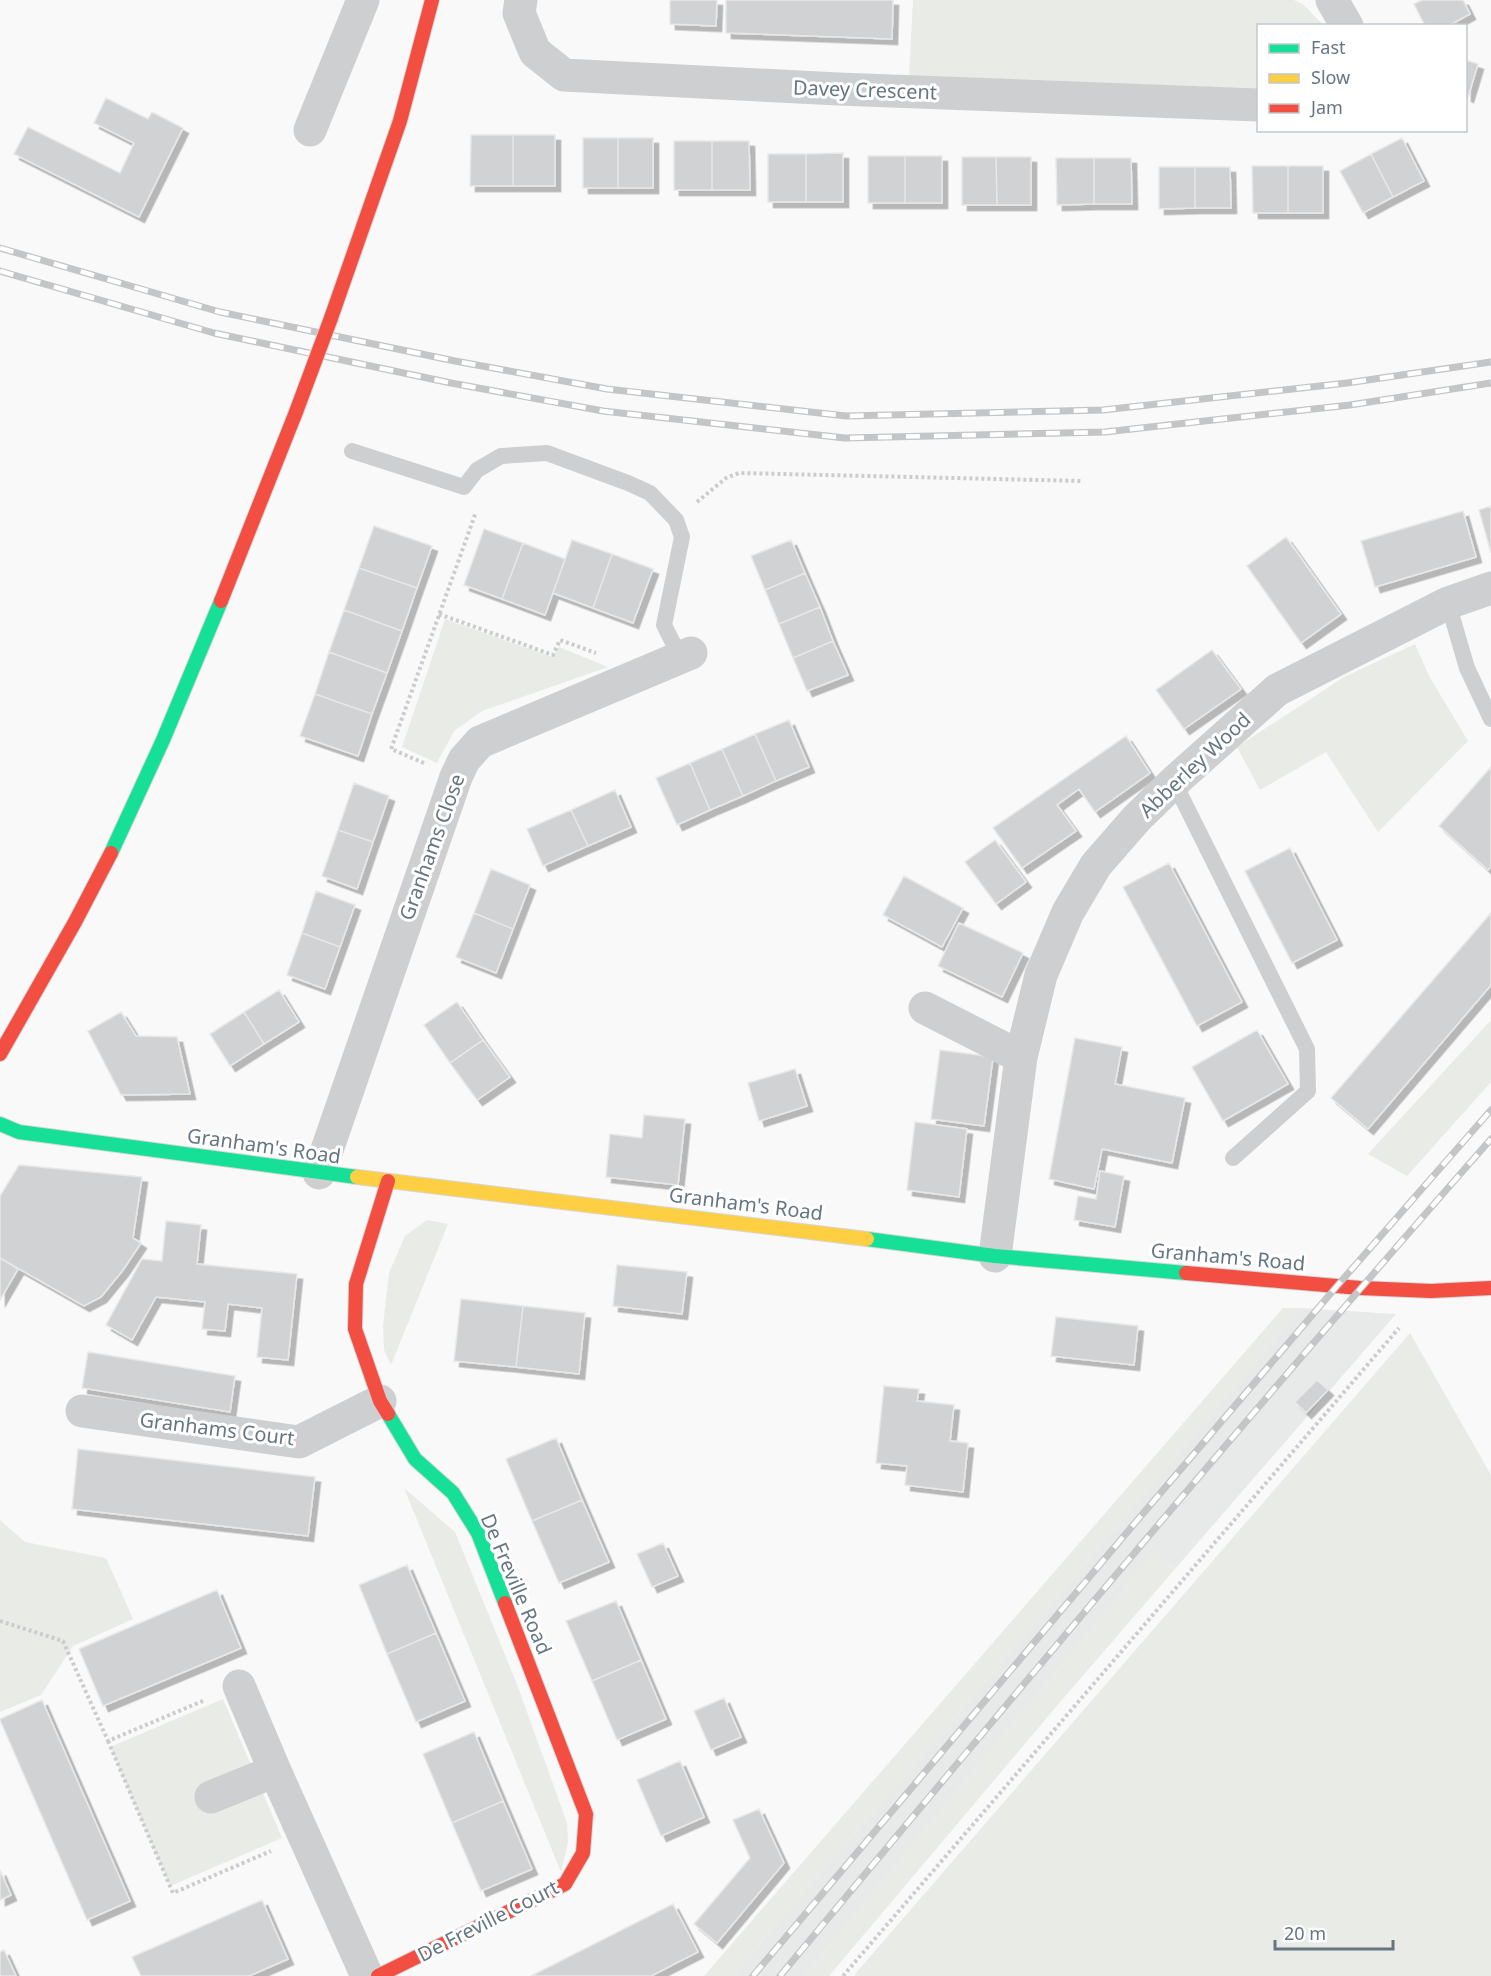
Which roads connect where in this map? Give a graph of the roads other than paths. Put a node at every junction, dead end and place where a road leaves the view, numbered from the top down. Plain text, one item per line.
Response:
1 (363, 0) edge
2 (432, 0) edge
3 (521, 0) edge
4 (1332, 0) edge
5 (1346, 24) edge
6 (1257, 105) edge
7 (310, 130) dead end
8 (352, 451) dead end
9 (1491, 588) edge
10 (1448, 603) junction
11 (685, 655) joint
12 (1491, 719) edge
13 (1174, 782) junction
14 (925, 1008) dead end
15 (0, 1054) edge
16 (1021, 1057) junction
17 (0, 1124) edge
18 (1233, 1158) dead end
19 (319, 1173) junction
20 (388, 1182) junction
21 (995, 1256) junction
22 (1491, 1288) edge
23 (380, 1401) junction
24 (82, 1411) dead end
25 (239, 1686) road end
26 (275, 1771) junction
27 (211, 1797) dead end
28 (586, 1814) joint
29 (367, 1976) edge
30 (378, 1976) edge

1 - 7 street
2 - 15 street, bridge
3 - 6 street, Davey Crescent
4 - 5 street
8 - 11 lane
9 - 10 street, Abberley Wood
10 - 12 lane
10 - 13 street, Abberley Wood
11 - 19 street, Granhams Close
13 - 16 street, Abberley Wood
13 - 18 lane
14 - 16 street
16 - 21 street, Abberley Wood
17 - 19 street, Granham's Road
19 - 20 street, Granham's Road
20 - 21 street, Granham's Road
20 - 23 street, De Freville Road
21 - 22 street, Granham's Road
23 - 24 street, Granhams Court
23 - 28 street, De Freville Road
25 - 26 street
26 - 27 street
26 - 29 street
28 - 30 street, De Freville Court

